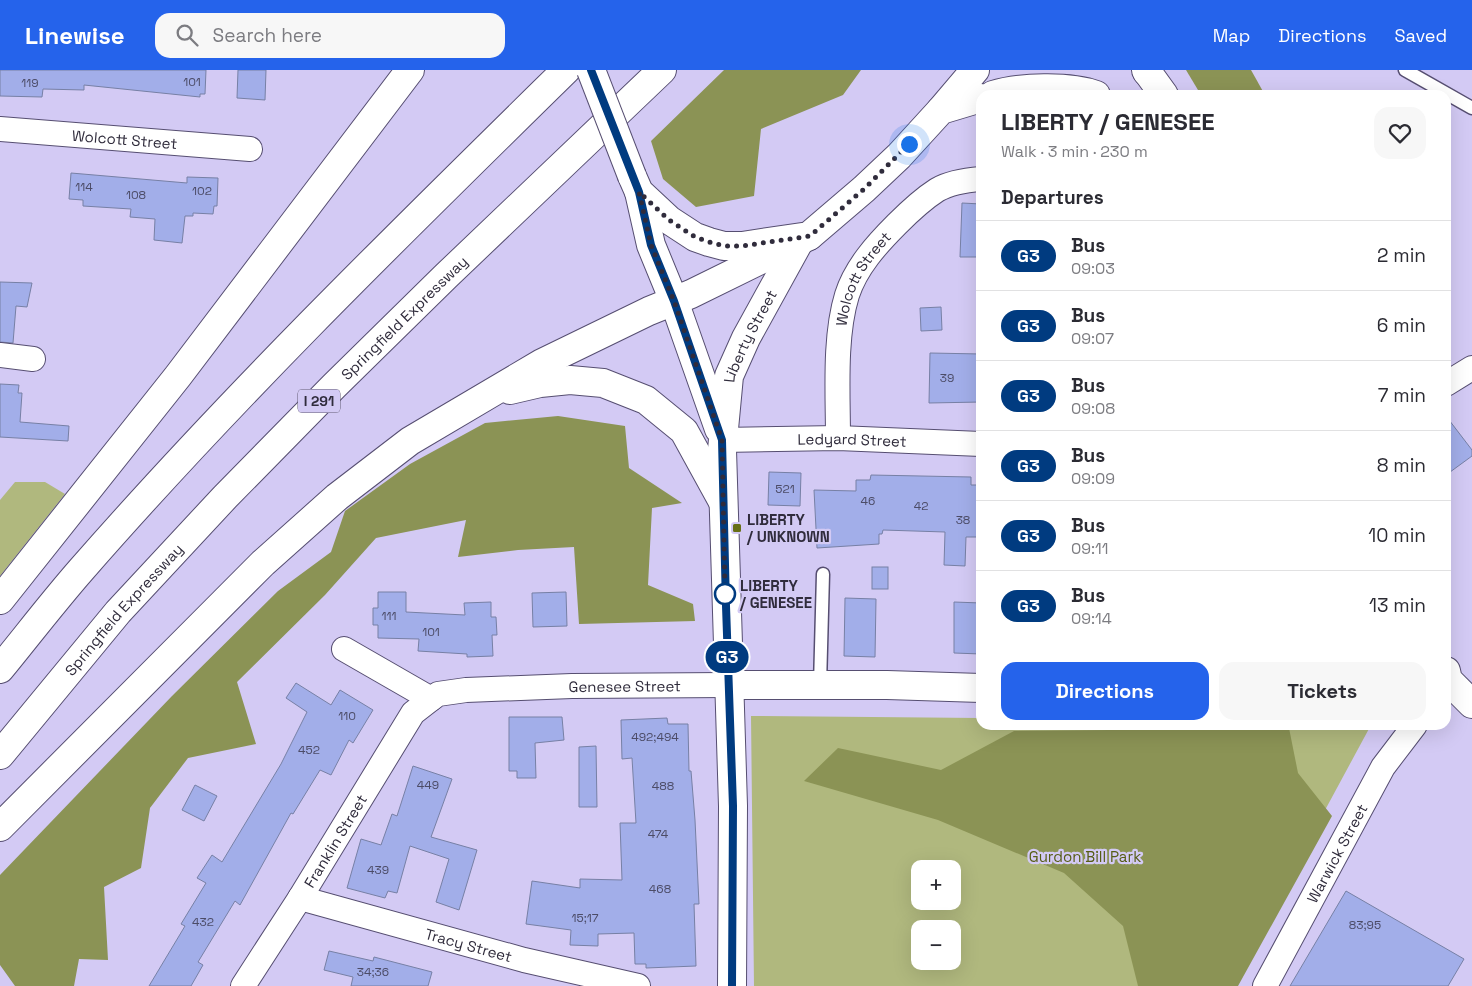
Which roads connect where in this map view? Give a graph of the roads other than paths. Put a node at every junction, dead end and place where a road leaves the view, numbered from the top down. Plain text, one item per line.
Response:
1 (410, 70) edge
2 (566, 70) edge
3 (591, 70) edge
4 (662, 70) edge
5 (965, 70) edge
6 (975, 70) edge
7 (1405, 70) edge
8 (1147, 71) edge
9 (1020, 90) edge
10 (1069, 90) edge
11 (1160, 90) edge
12 (1440, 90) edge
13 (1451, 96) edge
14 (976, 99) edge
15 (946, 104) junction
16 (1472, 108) edge
17 (0, 129) edge
18 (250, 149) dead end
19 (976, 179) edge
20 (636, 184) junction
21 (805, 238) junction
22 (674, 301) junction
23 (0, 355) edge
24 (33, 359) dead end
25 (1472, 368) edge
26 (1451, 381) edge
27 (486, 395) junction
28 (838, 438) junction
29 (722, 440) junction
30 (976, 444) edge
31 (723, 502) junction
32 (823, 574) dead end
33 (0, 600) edge
34 (344, 649) dead end
35 (0, 669) edge
36 (1451, 683) edge
37 (728, 685) junction
38 (820, 685) junction
39 (976, 688) edge
40 (431, 699) junction
41 (1472, 704) edge
42 (1410, 730) edge
43 (0, 756) edge
44 (0, 827) edge
45 (300, 898) junction
46 (243, 986) edge
47 (638, 986) edge
48 (732, 986) edge
49 (1265, 986) edge

1 - 33 main road
2 - 35 main road
3 - 20 main road, Liberty Street, bridge
4 - 43 main road, Springfield Expressway / I 291
5 - 15 main road
6 - 15 main road
7 - 12 lane
8 - 11 main road
9 - 10 main road
13 - 16 lane
14 - 15 main road
15 - 21 main road
17 - 18 street, Wolcott Street
19 - 28 street, Wolcott Street
20 - 21 main road
20 - 22 main road, Liberty Street
21 - 22 main road
21 - 29 main road, Liberty Street
22 - 27 main road
22 - 29 main road, Liberty Street
23 - 24 street
25 - 26 street
27 - 31 main road
27 - 44 main road
28 - 29 street, Ledyard Street
28 - 30 street, Ledyard Street
29 - 31 main road, Liberty Street
31 - 37 main road, Liberty Street
32 - 38 lane
34 - 40 street
36 - 41 main road
37 - 38 main road, Genesee Street
37 - 40 street, Genesee Street
37 - 48 main road, Liberty Street
38 - 39 main road, Genesee Street
40 - 45 street, Franklin Street
42 - 49 street, Warwick Street
45 - 46 street, Franklin Street
45 - 47 street, Tracy Street

